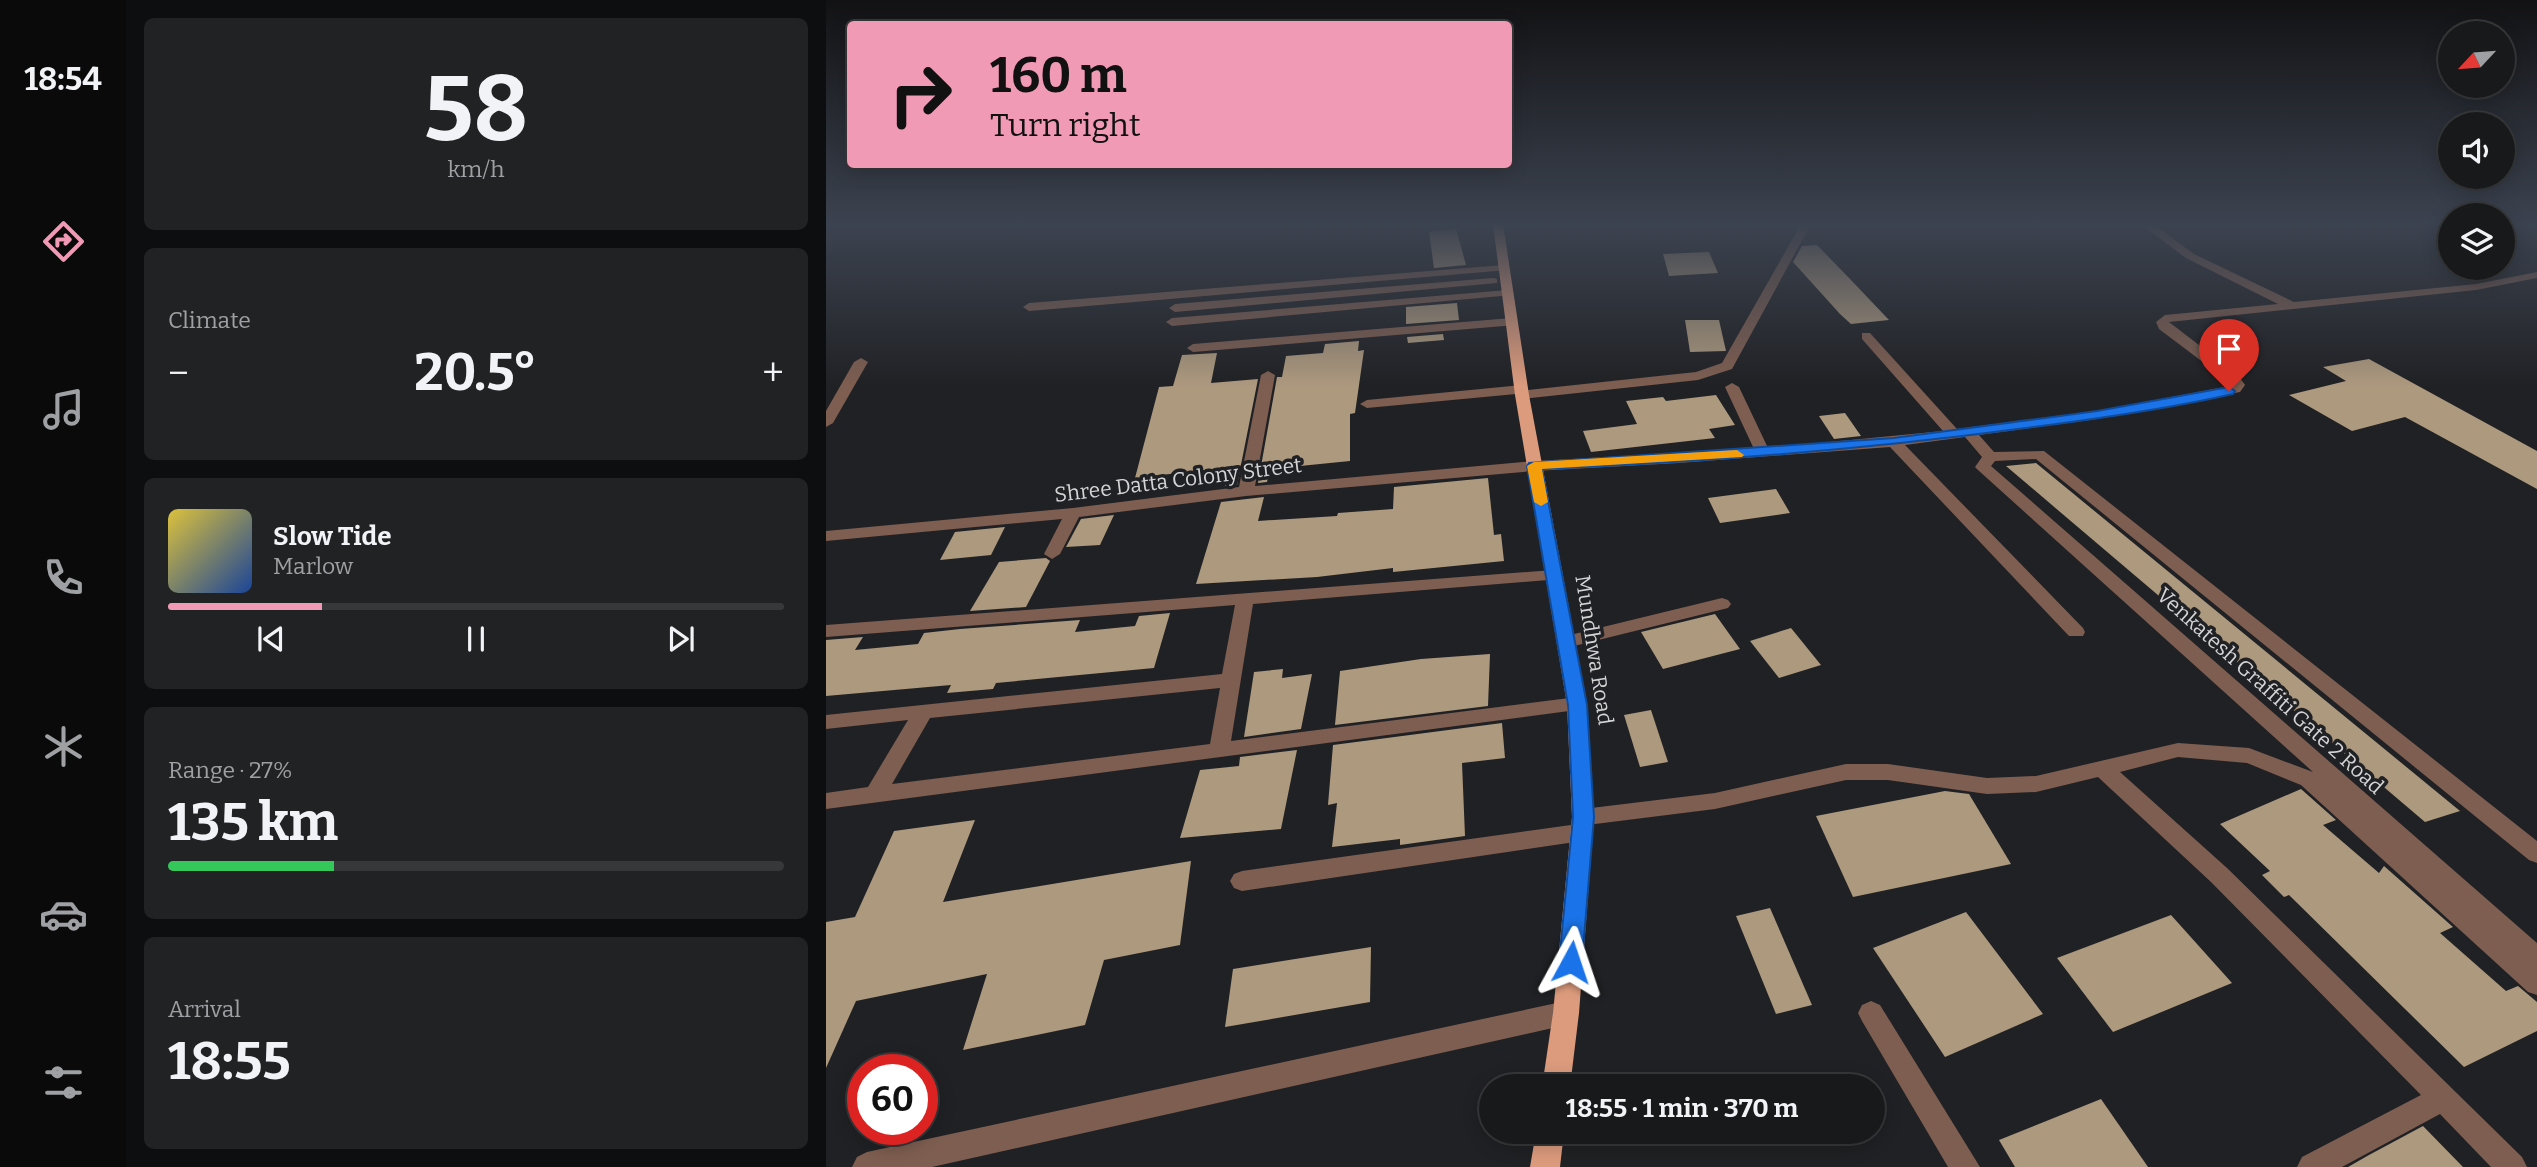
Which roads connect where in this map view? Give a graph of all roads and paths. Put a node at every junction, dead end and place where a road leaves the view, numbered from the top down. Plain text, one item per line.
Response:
1 (1776, 278) edge
2 (2236, 278) edge
3 (2519, 278) edge
4 (1506, 280) junction
5 (2290, 305) junction
6 (1029, 307) dead end
7 (1175, 308) dead end
8 (1171, 322) dead end
9 (1512, 322) junction
10 (1866, 336) dead end
11 (1193, 348) dead end
12 (861, 362) dead end
13 (1268, 375) dead end
14 (1732, 387) dead end
15 (1522, 392) junction
16 (1367, 404) dead end
17 (826, 423) edge
18 (1962, 434) junction
19 (1894, 442) junction
20 (1763, 453) junction
21 (1990, 457) junction
22 (1534, 466) junction
23 (1246, 491) junction
24 (1073, 513) junction
25 (826, 536) edge
26 (1052, 554) dead end
27 (1554, 575) junction
28 (1245, 598) junction
29 (1722, 604) dead end
30 (826, 631) edge
31 (2076, 632) dead end
32 (1566, 642) junction
33 (1230, 680) junction
34 (1577, 705) junction
35 (923, 712) junction
36 (826, 722) edge
37 (1219, 751) junction
38 (2103, 769) junction
39 (875, 795) junction
40 (826, 801) edge
41 (1583, 825) junction
42 (2537, 854) edge
43 (1242, 881) dead end
44 (2537, 958) edge
45 (2537, 984) edge
46 (1566, 1013) junction
47 (1871, 1013) dead end
48 (1558, 1074) edge
49 (2443, 1098) junction
50 (1548, 1144) edge
51 (867, 1167) edge
52 (1545, 1167) edge
53 (1965, 1167) edge
54 (2312, 1167) edge
55 (2512, 1167) edge

1 - 15 street
2 - 5 street
3 - 5 street
4 - 6 street
4 - 7 street
4 - 8 street
4 - 9 main road, Mundhwa Road
5 - 18 street, Shree Datta Colony Street
9 - 11 street
9 - 15 main road, Mundhwa Road
10 - 18 street, Venkatesh Graffiti Gate 2 Road
12 - 17 street
13 - 23 street
14 - 20 street
15 - 16 street
15 - 22 main road, Mundhwa Road
18 - 19 street, Shree Datta Colony Street
18 - 21 street, Venkatesh Graffiti Gate 2 Road
19 - 20 street, Shree Datta Colony Street
19 - 31 street
20 - 22 street, Shree Datta Colony Street
21 - 42 street, Venkatesh Graffiti Gate 2 Road
21 - 44 street, Venkatesh Graffiti Gate 2 Road
22 - 23 street, Shree Datta Colony Street
22 - 27 main road, Mundhwa Road
23 - 24 street, Shree Datta Colony Street
24 - 25 street, Shree Datta Colony Street
24 - 26 street
27 - 28 street
27 - 32 main road, Mundhwa Road
28 - 30 street
28 - 33 street
29 - 32 street
32 - 34 main road, Mundhwa Road
33 - 35 street
33 - 37 street
34 - 37 street
34 - 41 main road, Mundhwa Road
35 - 36 street
35 - 39 street
37 - 39 street
38 - 41 street
38 - 45 street
38 - 49 street
39 - 40 street
41 - 43 street
41 - 46 main road, Mundhwa Road
46 - 48 main road, Mundhwa Road
46 - 51 street
47 - 53 street
49 - 54 street
49 - 55 street
50 - 52 main road

